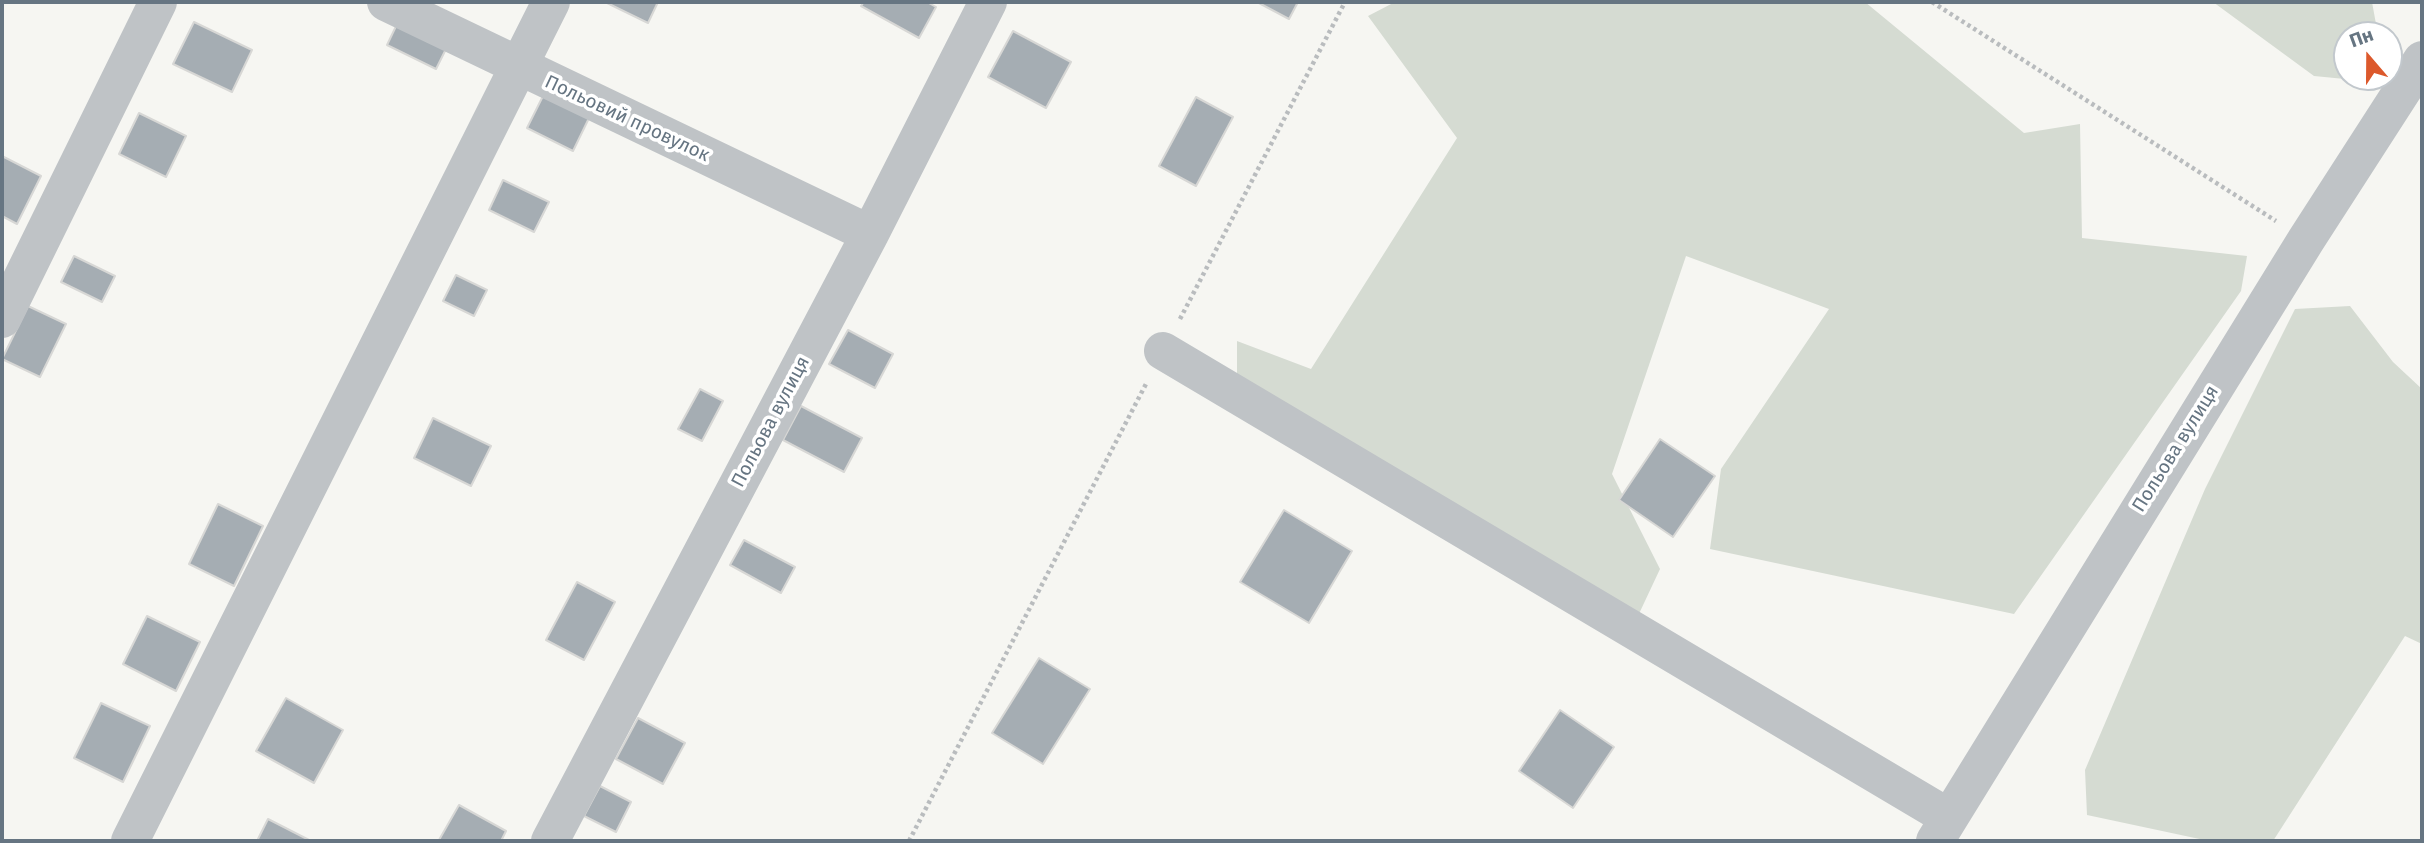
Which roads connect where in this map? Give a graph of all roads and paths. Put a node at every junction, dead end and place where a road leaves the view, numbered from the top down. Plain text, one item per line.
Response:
1 (158, 2) edge
2 (386, 2) edge
3 (551, 2) edge
4 (988, 2) edge
5 (1345, 2) edge
6 (1932, 2) edge
7 (2422, 60) edge
8 (516, 67) junction
9 (870, 234) junction
10 (2306, 240) junction
11 (2, 319) edge
12 (1163, 351) junction
13 (1942, 829) edge
14 (130, 841) edge
15 (551, 841) edge
16 (909, 841) edge

1 - 11 street
2 - 8 street, Польовий провулок
3 - 8 street
4 - 9 street, Польова вулиця
5 - 12 path
6 - 10 path
7 - 10 street, Польова вулиця
8 - 9 street, Польовий провулок
8 - 14 street
9 - 15 street, Польова вулиця
10 - 13 street, Польова вулиця
12 - 13 street
12 - 16 path

